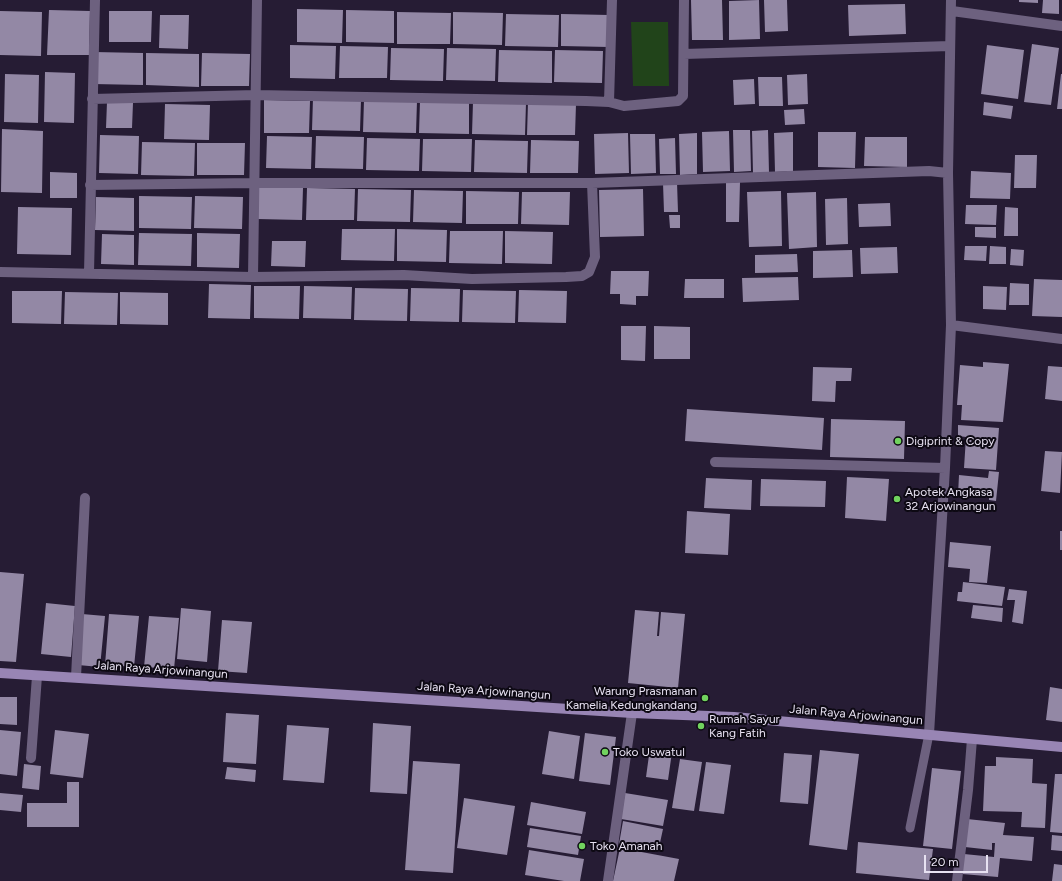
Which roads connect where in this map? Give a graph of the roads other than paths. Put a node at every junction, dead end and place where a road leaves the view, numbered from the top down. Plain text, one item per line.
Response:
1 (95, 0) edge
2 (257, 0) edge
3 (612, 0) edge
4 (684, 0) edge
5 (951, 0) edge
6 (952, 11) junction
7 (1062, 26) edge
8 (950, 46) junction
9 (684, 54) junction
10 (256, 95) junction
11 (92, 99) junction
12 (610, 102) junction
13 (948, 173) junction
14 (255, 183) junction
15 (592, 183) junction
16 (90, 185) junction
17 (0, 272) edge
18 (89, 273) junction
19 (253, 276) junction
20 (950, 325) junction
21 (1062, 339) edge
22 (715, 462) dead end
23 (945, 468) junction
24 (85, 498) dead end
25 (0, 672) edge
26 (37, 676) junction
27 (76, 677) junction
28 (632, 713) junction
29 (929, 734) junction
30 (972, 739) junction
31 (1062, 747) edge
32 (31, 758) dead end
33 (910, 828) dead end
34 (608, 881) edge
35 (957, 881) edge

1 - 11 street
2 - 10 street
3 - 12 street
4 - 9 street
5 - 6 street
6 - 7 street
6 - 8 street
8 - 9 street
8 - 13 street
9 - 12 street
10 - 11 street
10 - 12 street
10 - 14 street
11 - 16 street
13 - 15 street
13 - 20 street
14 - 15 street
14 - 16 street
14 - 19 street
15 - 19 street
16 - 18 street
17 - 18 street
18 - 19 street
20 - 21 street
20 - 23 street
22 - 23 street
23 - 29 street
24 - 27 street
25 - 26 main road, Jalan Raya Arjowinangun
26 - 27 main road, Jalan Raya Arjowinangun
26 - 32 street
27 - 28 main road, Jalan Raya Arjowinangun
28 - 29 main road, Jalan Raya Arjowinangun
28 - 34 street
29 - 30 main road, Jalan Raya Arjowinangun
29 - 33 lane
30 - 31 main road, Jalan Raya Arjowinangun
30 - 35 street

